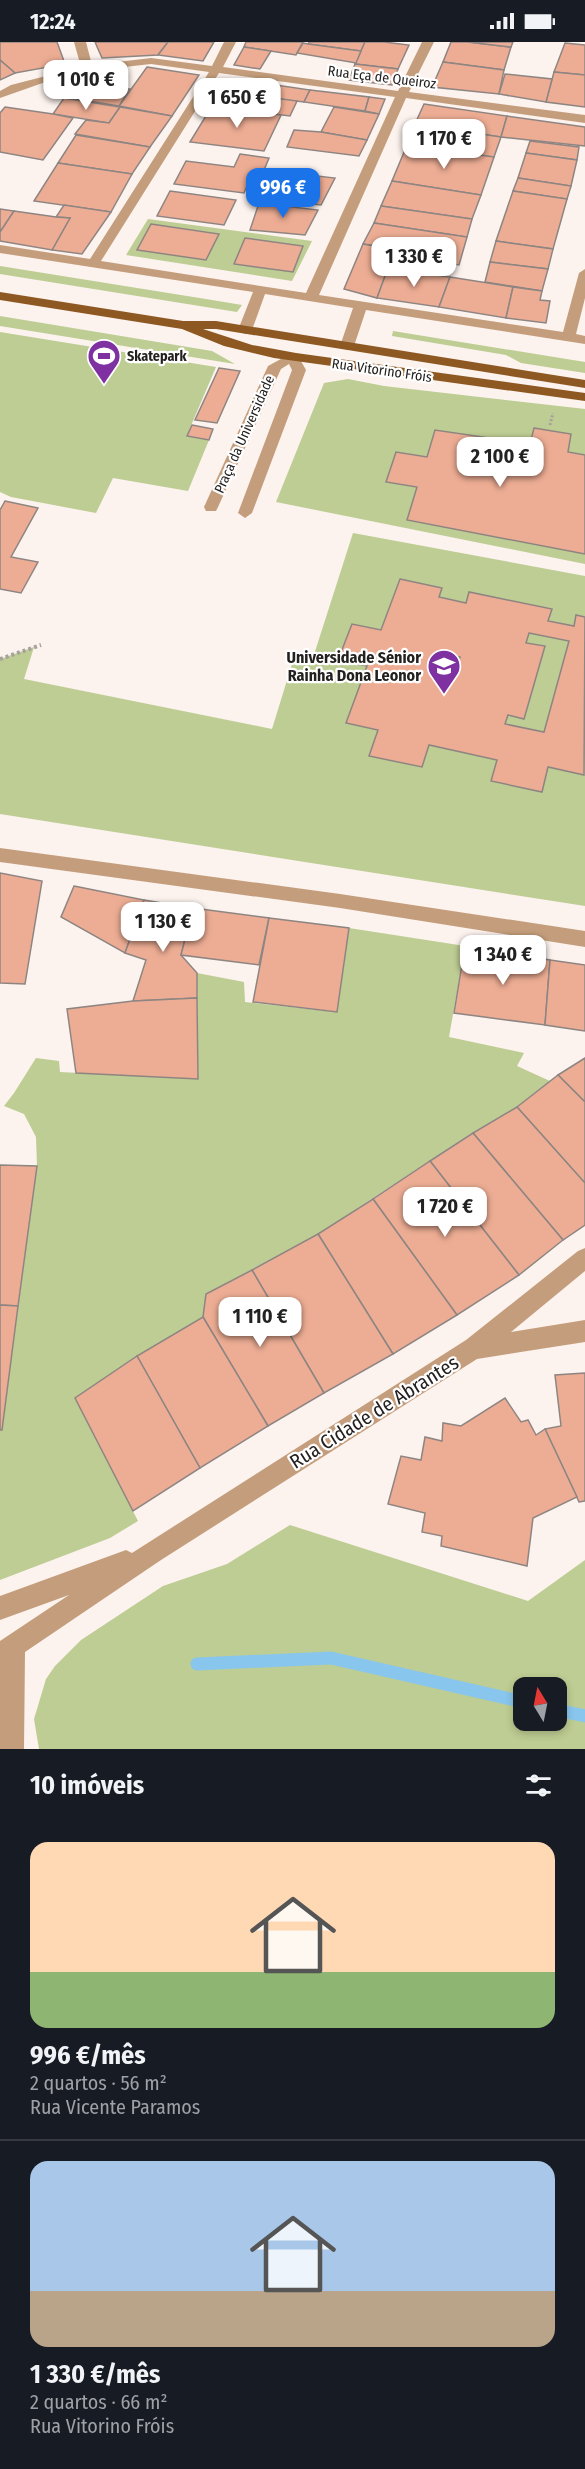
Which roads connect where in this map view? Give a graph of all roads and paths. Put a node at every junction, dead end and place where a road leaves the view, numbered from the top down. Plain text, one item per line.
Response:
1 (80, 42) edge
2 (230, 42) edge
3 (428, 42) edge
4 (87, 69) junction
5 (215, 70) junction
6 (402, 94) junction
7 (0, 95) edge
8 (585, 119) edge
9 (0, 249) edge
10 (93, 264) junction
11 (585, 273) edge
12 (260, 291) junction
13 (0, 296) edge
14 (309, 299) junction
15 (360, 307) junction
16 (183, 325) junction
17 (245, 330) junction
18 (568, 338) junction
19 (297, 339) junction
20 (585, 340) edge
21 (347, 346) junction
22 (292, 357) junction
23 (585, 384) edge
24 (585, 397) edge
25 (211, 507) dead end
26 (245, 513) dead end
27 (41, 645) dead end
28 (0, 659) edge
29 (0, 855) edge
30 (585, 939) edge
31 (585, 1258) edge
32 (585, 1331) edge
33 (474, 1348) junction
34 (153, 1552) junction
35 (0, 1608) edge
36 (6, 1651) edge
37 (12, 1749) edge

1 - 4 street
2 - 5 street
3 - 6 street
4 - 5 street, Rua Eça de Queiroz
4 - 7 street, Rua Eça de Queiroz
5 - 6 street, Rua Eça de Queiroz
5 - 10 street
6 - 8 street, Rua Eça de Queiroz
6 - 14 street
9 - 10 street
10 - 12 street
11 - 18 street
12 - 14 street
12 - 17 street
13 - 16 main road, Rua Vitorino Fróis
14 - 15 street
15 - 18 street
15 - 21 street, Rua Vitorino Fróis
16 - 17 main road, Rua Vitorino Fróis
16 - 22 main road, Rua Vitorino Fróis
17 - 19 main road, Rua Vitorino Fróis
18 - 20 street
19 - 21 main road, Rua Vitorino Fróis
19 - 22 main road
21 - 23 main road, Rua Vitorino Fróis
22 - 24 main road, Rua Vitorino Fróis
22 - 25 street, Praça da Universidade
22 - 26 street, Praça da Universidade
27 - 28 path
29 - 30 street
31 - 33 street, Rua Cidade de Abrantes
32 - 33 street
33 - 34 street, Rua Cidade de Abrantes
34 - 35 street
34 - 36 street
36 - 37 street

